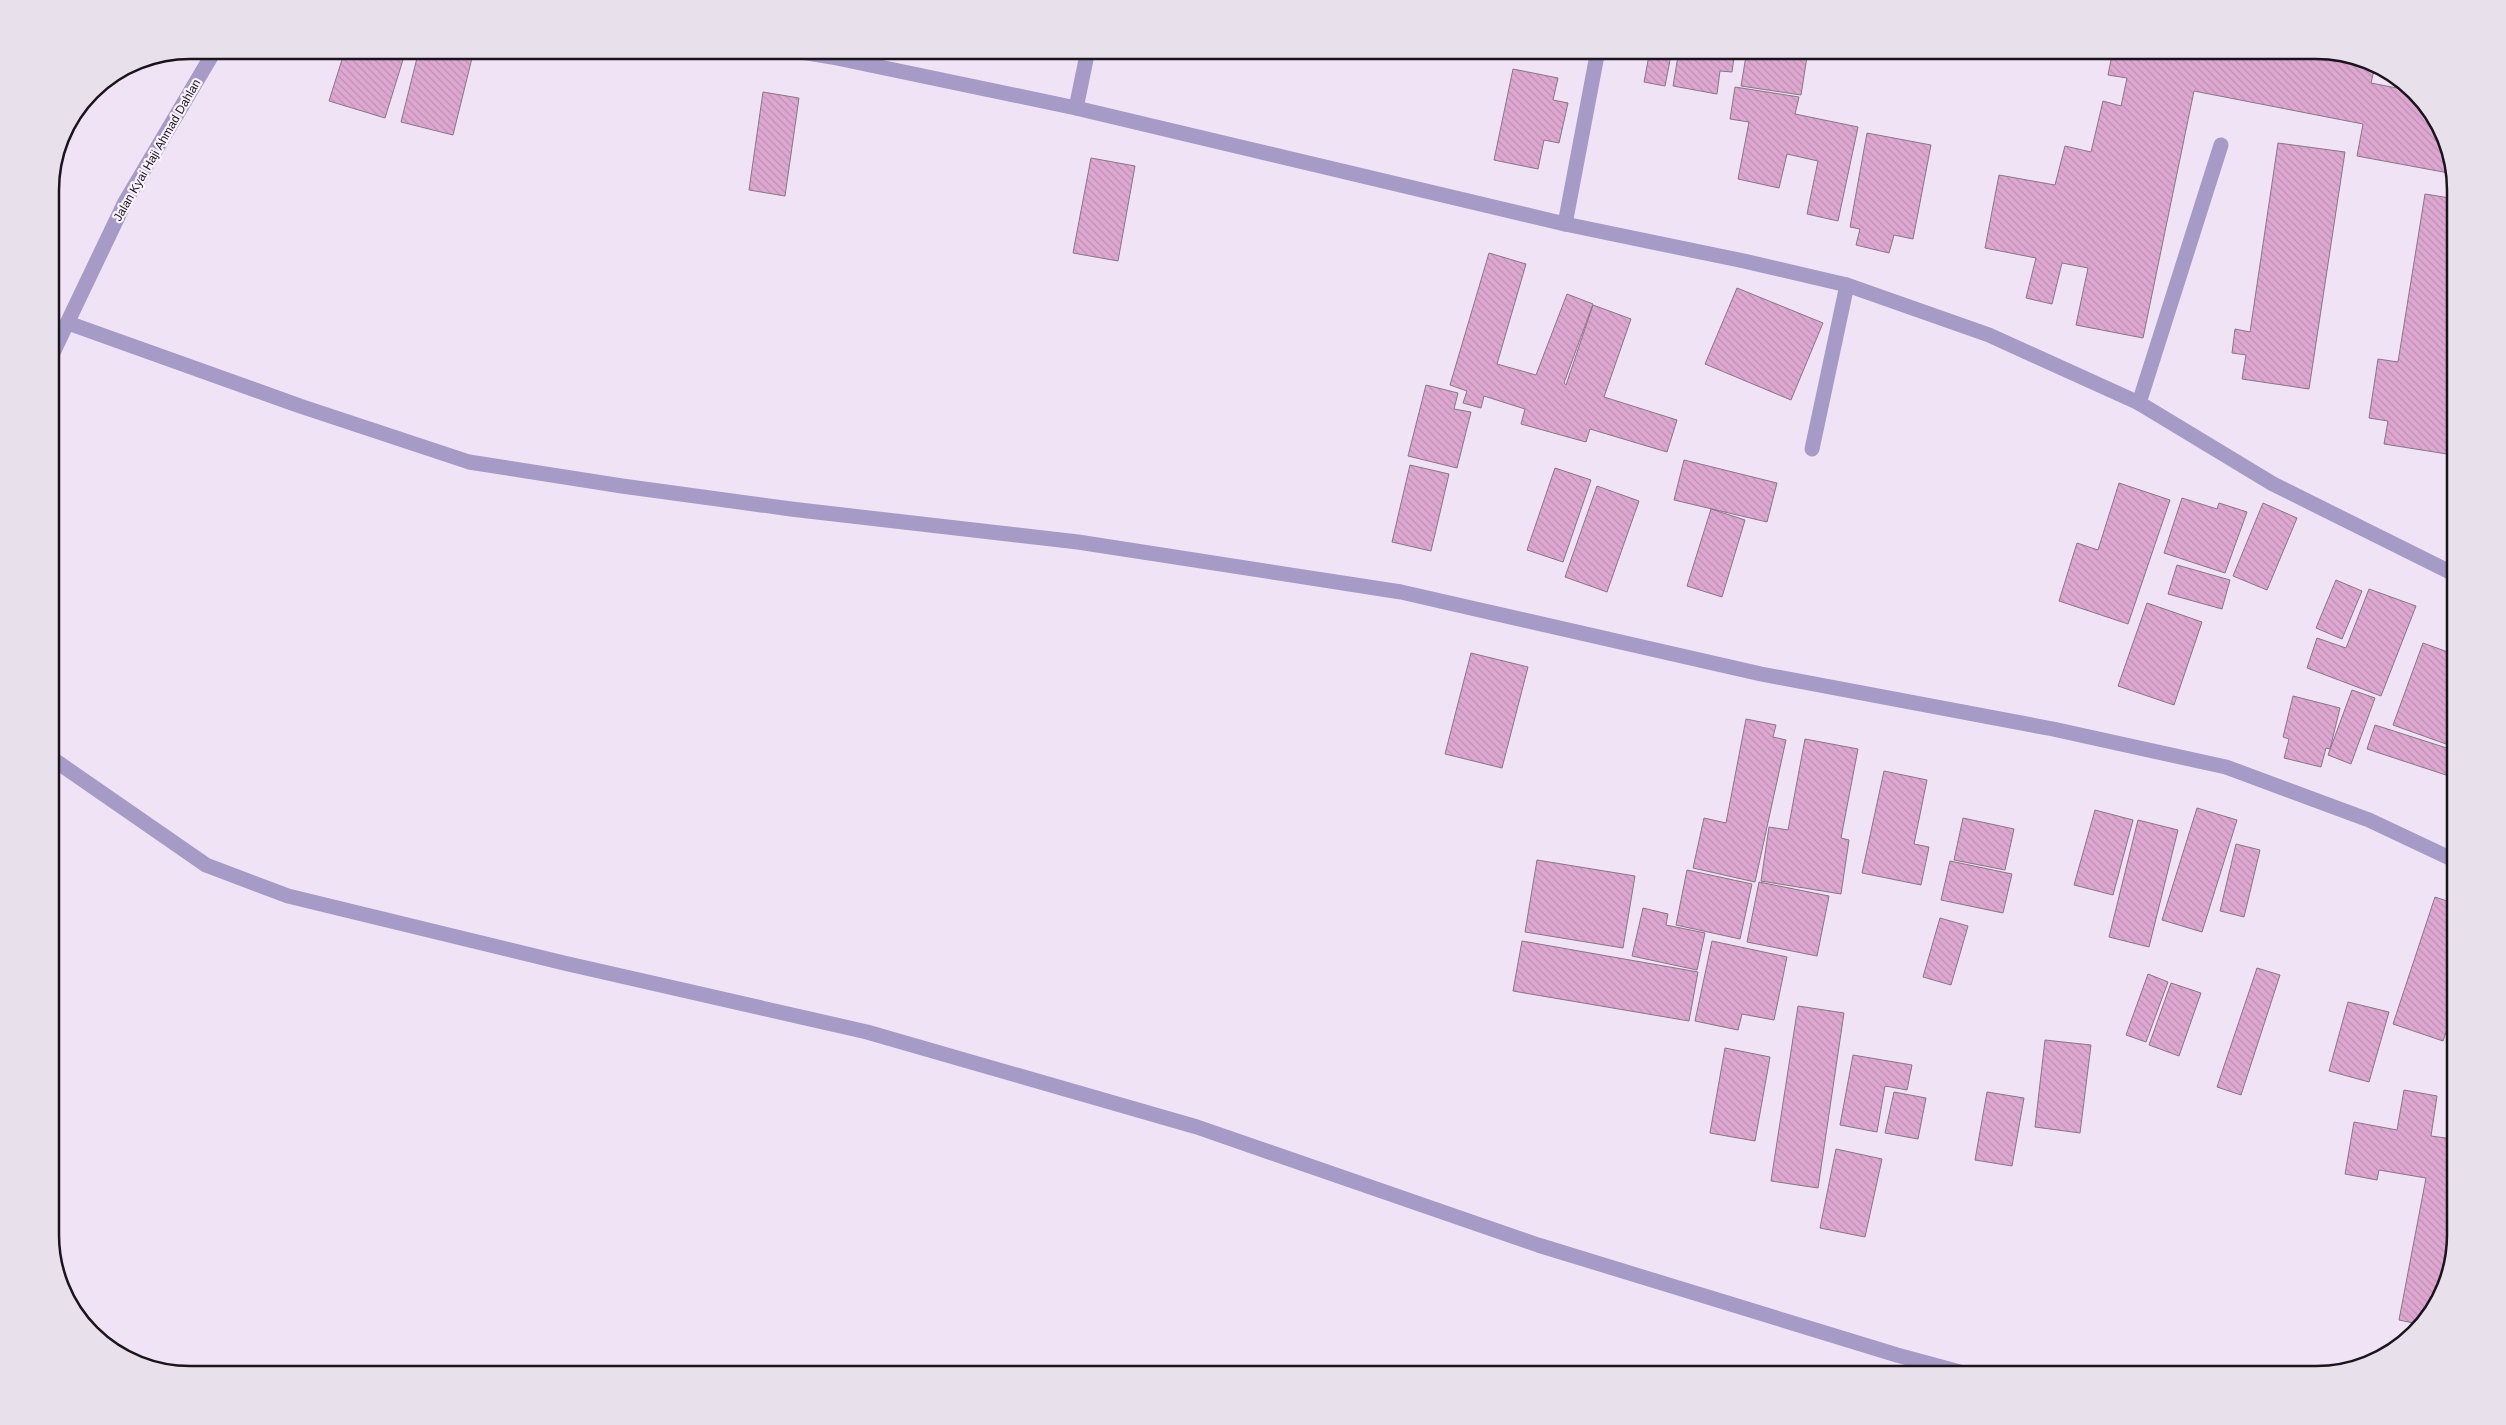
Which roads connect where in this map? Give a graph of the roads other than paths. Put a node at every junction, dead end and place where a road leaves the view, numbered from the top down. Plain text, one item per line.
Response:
1 (210, 59) edge
2 (842, 59) edge
3 (1086, 59) edge
4 (1596, 59) edge
5 (1076, 108) junction
6 (2221, 145) dead end
7 (1565, 224) junction
8 (1847, 284) junction
9 (68, 323) junction
10 (59, 341) edge
11 (2139, 403) junction
12 (1812, 449) dead end
13 (2447, 571) edge
14 (59, 763) edge
15 (2447, 857) edge
16 (1936, 1366) edge

1 - 9 street, Jalan Kyai Haji Ahmad Dahlan
2 - 5 street
3 - 5 street
4 - 7 street
5 - 7 street
6 - 11 street
7 - 8 street
8 - 11 street
8 - 12 street
9 - 10 street, Jalan Kyai Haji Ahmad Dahlan
9 - 15 street
11 - 13 street
14 - 16 street

